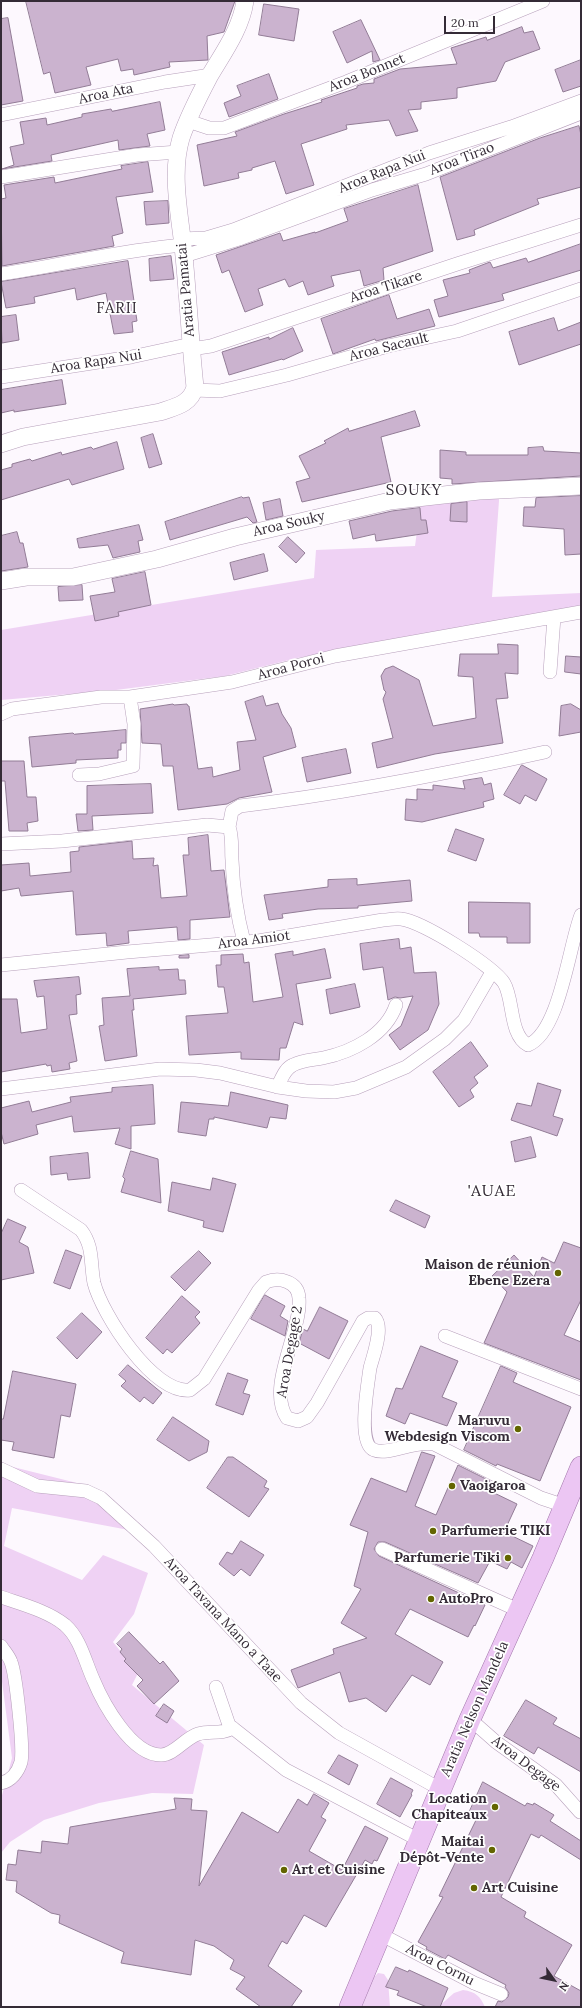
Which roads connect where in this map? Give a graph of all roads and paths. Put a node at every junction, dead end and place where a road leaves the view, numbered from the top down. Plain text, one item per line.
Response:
1 (245, 1) edge
2 (543, 1) edge
3 (211, 75) junction
4 (581, 100) edge
5 (581, 113) edge
6 (1, 115) edge
7 (188, 121) junction
8 (178, 152) junction
9 (1, 177) edge
10 (581, 225) edge
11 (183, 247) junction
12 (1, 274) edge
13 (581, 289) edge
14 (191, 346) junction
15 (1, 377) edge
16 (194, 390) junction
17 (1, 444) edge
18 (581, 486) edge
19 (1, 581) edge
20 (581, 612) edge
21 (554, 617) junction
22 (550, 672) dead end
23 (130, 697) junction
24 (1, 714) edge
25 (546, 752) dead end
26 (79, 775) dead end
27 (229, 826) junction
28 (1, 844) edge
29 (581, 915) edge
30 (244, 942) junction
31 (1, 965) edge
32 (492, 972) junction
33 (396, 1006) dead end
34 (277, 1087) junction
35 (1, 1089) edge
36 (22, 1190) dead end
37 (445, 1336) dead end
38 (581, 1389) edge
39 (581, 1467) edge
40 (1, 1469) edge
41 (565, 1506) junction
42 (382, 1549) dead end
43 (1, 1597) edge
44 (518, 1610) junction
45 (1, 1646) edge
46 (216, 1686) dead end
47 (470, 1719) junction
48 (233, 1728) junction
49 (1, 1783) edge
50 (440, 1789) junction
51 (580, 1812) dead end
52 (419, 1840) junction
53 (380, 1934) junction
54 (501, 1994) dead end
55 (350, 2007) edge

1 - 3 street, Aratia Pamatai
2 - 7 street, Aroa Bonnet
3 - 6 street, Aroa Ata
3 - 7 street, Aratia Pamatai
4 - 11 street, Aroa Rapa Nui
5 - 11 street, Aroa Tirao
7 - 8 street, Aratia Pamatai
8 - 9 street
8 - 11 street, Aratia Pamatai
10 - 14 street, Aroa Tikare
11 - 12 street, Aroa Rapa Nui
11 - 14 street, Aratia Pamatai
13 - 16 street, Aroa Sacault
14 - 15 street, Aroa Rapa Nui
14 - 16 street, Aratia Pamatai
16 - 17 street
18 - 19 street, Aroa Souky
20 - 21 street, Aroa Poroi
21 - 22 street
21 - 23 street, Aroa Poroi
23 - 24 street, Aroa Poroi
23 - 26 street
25 - 27 street
27 - 28 street
27 - 30 street
29 - 32 street, Aroa Amiot
30 - 31 street, Aroa Amiot
30 - 32 street, Aroa Amiot
32 - 34 street
33 - 34 street
34 - 35 street
36 - 41 street, Aroa Degage 2
37 - 38 street
39 - 41 main road, Aratia Nelson Mandela
40 - 50 street, Aroa Tavana Mano a Taae
41 - 44 main road, Aratia Nelson Mandela
42 - 44 street
43 - 48 street
44 - 47 main road, Aratia Nelson Mandela
45 - 49 street
46 - 48 street
47 - 50 main road, Aratia Nelson Mandela
47 - 51 street, Aroa Degage
48 - 52 street
50 - 52 main road, Aratia Nelson Mandela
52 - 53 main road, Aratia Nelson Mandela
53 - 54 street, Aroa Cornu
53 - 55 main road, Aratia Nelson Mandela

